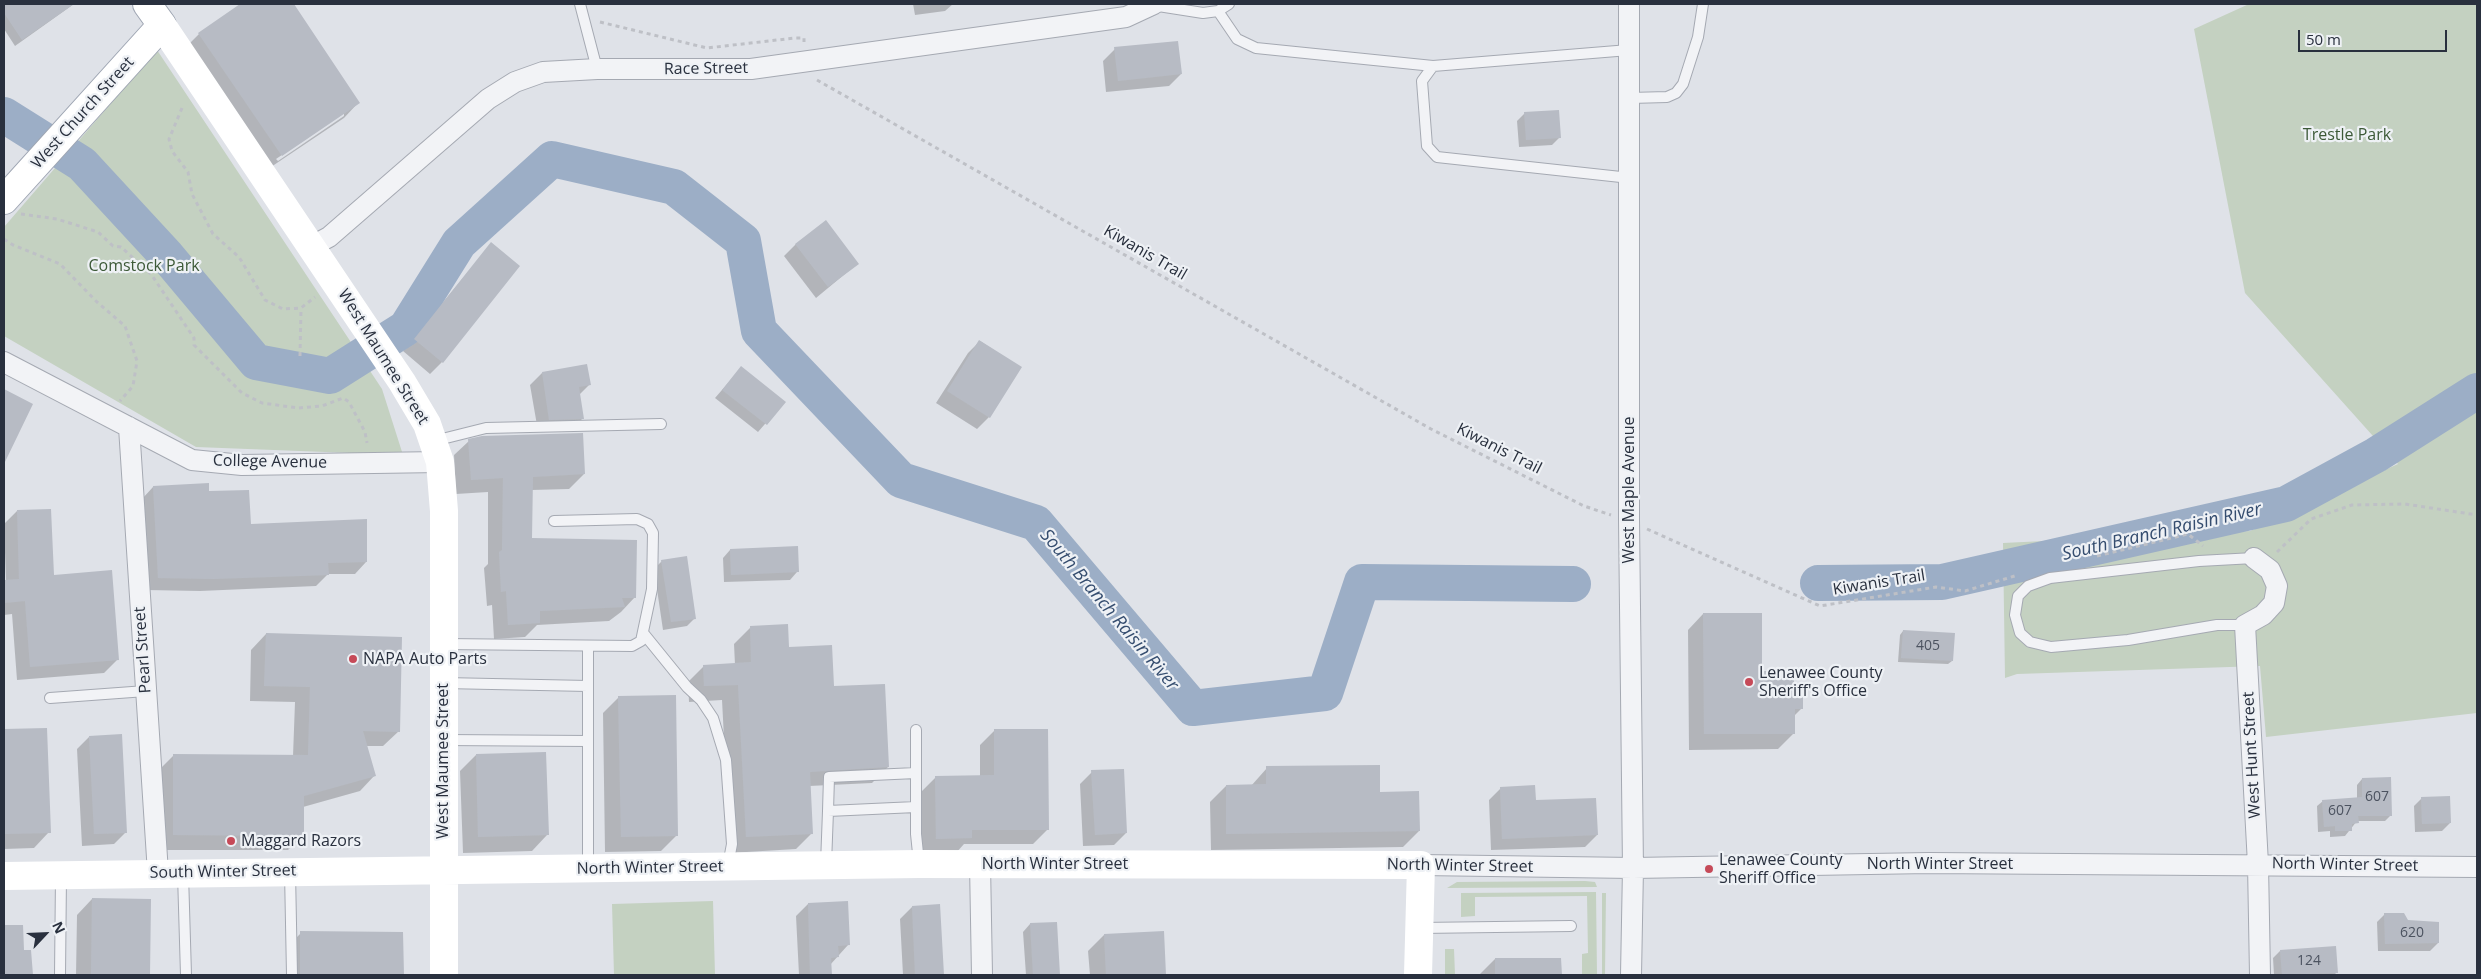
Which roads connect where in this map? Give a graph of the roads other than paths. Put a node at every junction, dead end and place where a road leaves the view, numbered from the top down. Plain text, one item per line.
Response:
1 (580, 4) edge
2 (1229, 4) edge
3 (1629, 4) edge
4 (1703, 4) edge
5 (1153, 5) edge
6 (1218, 11) junction
7 (155, 14) edge
8 (1629, 50) junction
9 (1433, 66) junction
10 (597, 69) junction
11 (1630, 98) junction
12 (1630, 178) junction
13 (15, 199) edge
14 (312, 246) junction
15 (4, 362) edge
16 (661, 424) dead end
17 (129, 427) junction
18 (437, 451) junction
19 (554, 520) dead end
20 (2254, 558) joint
21 (2245, 625) junction
22 (644, 634) junction
23 (444, 644) junction
24 (588, 646) junction
25 (444, 683) junction
26 (588, 686) junction
27 (146, 691) junction
28 (50, 698) dead end
29 (916, 730) dead end
30 (444, 740) junction
31 (588, 741) junction
32 (916, 773) junction
33 (916, 807) junction
34 (828, 811) junction
35 (919, 864) junction
36 (980, 864) junction
37 (2258, 864) junction
38 (1421, 865) junction
39 (826, 866) junction
40 (728, 867) junction
41 (2477, 867) edge
42 (1633, 868) junction
43 (588, 869) junction
44 (443, 871) junction
45 (290, 872) junction
46 (170, 873) junction
47 (4, 876) edge
48 (61, 876) junction
49 (1571, 926) dead end
50 (1419, 928) junction
51 (60, 975) edge
52 (186, 975) edge
53 (292, 975) edge
54 (444, 975) edge
55 (982, 975) edge
56 (1418, 975) edge
57 (1631, 975) edge
58 (2260, 975) edge

1 - 10 lane
2 - 6 lane
3 - 8 street, West Maple Avenue
4 - 11 lane
5 - 6 lane
5 - 10 street, Race Street
6 - 9 lane
7 - 13 street, West Church Street
7 - 14 street, West Maumee Street
8 - 9 lane
8 - 11 street, West Maple Avenue
9 - 12 lane
10 - 14 street, Race Street
11 - 12 street, West Maple Avenue
12 - 42 street, West Maple Avenue
14 - 18 street, West Maumee Street
15 - 17 street, College Avenue
16 - 18 lane
17 - 18 street, College Avenue
17 - 27 street, Pearl Street
18 - 23 street, West Maumee Street
19 - 22 lane
20 - 21 street
20 - 21 lane
21 - 37 street, West Hunt Street
22 - 24 lane
22 - 40 lane
23 - 24 lane
23 - 25 street, West Maumee Street
24 - 26 lane
25 - 26 lane
25 - 30 street, West Maumee Street
26 - 31 lane
27 - 28 lane
27 - 46 street, Pearl Street
29 - 32 lane
30 - 31 lane
30 - 44 street, West Maumee Street
31 - 43 lane
32 - 33 lane
32 - 34 lane
33 - 34 lane
33 - 35 lane
34 - 39 lane
35 - 36 street, North Winter Street
35 - 39 street, North Winter Street
36 - 38 street, North Winter Street
36 - 55 street
37 - 41 street, North Winter Street
37 - 42 street, North Winter Street
37 - 58 street, West Hunt Street
38 - 42 street, North Winter Street
38 - 50 street
39 - 40 street, North Winter Street
40 - 43 street, North Winter Street
42 - 57 street, West Maple Avenue
43 - 44 street, North Winter Street
44 - 45 street, South Winter Street
44 - 54 street, West Maumee Street
45 - 46 street, South Winter Street
45 - 53 lane
46 - 48 street, South Winter Street
46 - 52 lane
47 - 48 street, South Winter Street
48 - 51 lane
49 - 50 lane
50 - 56 street

